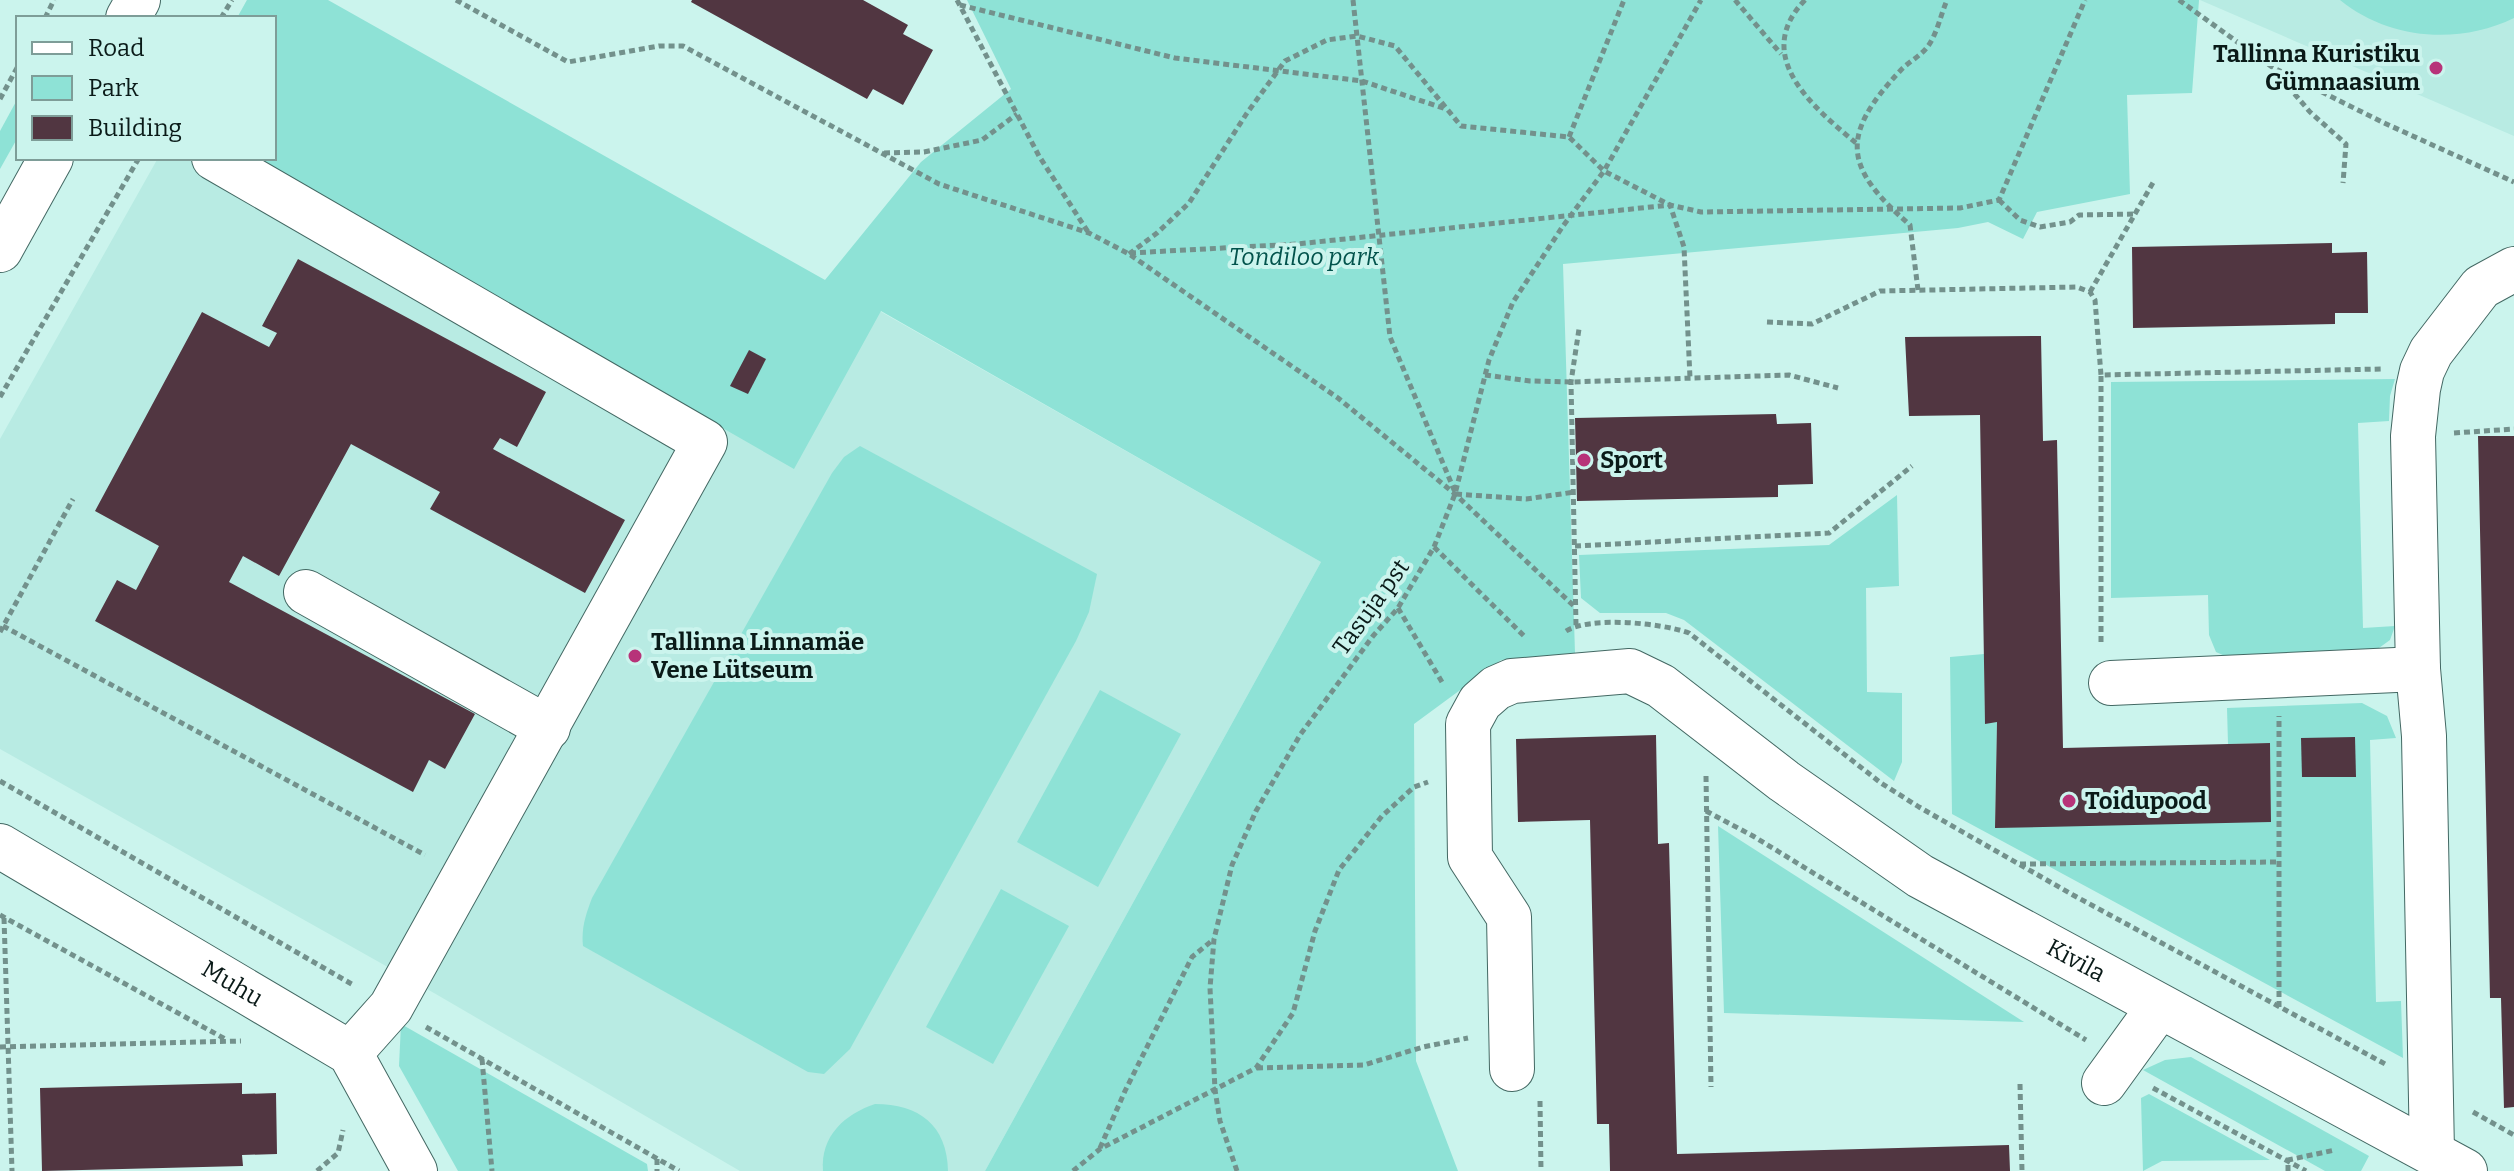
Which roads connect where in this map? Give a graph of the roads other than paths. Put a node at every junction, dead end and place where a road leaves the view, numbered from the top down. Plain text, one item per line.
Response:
1 (50, 160) edge
2 (217, 160) edge
3 (0, 250) edge
4 (2514, 269) edge
5 (306, 592) dead end
6 (2418, 669) junction
7 (2111, 683) road end
8 (548, 728) junction
9 (0, 846) edge
10 (2159, 1007) junction
11 (1512, 1050) road end
12 (350, 1053) junction
13 (2112, 1072) road end
14 (2448, 1162) edge
15 (399, 1166) edge

1 - 3 street
2 - 8 street
4 - 6 street
5 - 8 street
6 - 7 street
6 - 14 street
8 - 12 street
9 - 12 street, Muhu
10 - 11 street, Kivila
10 - 13 street
10 - 14 street, Kivila
12 - 15 street

